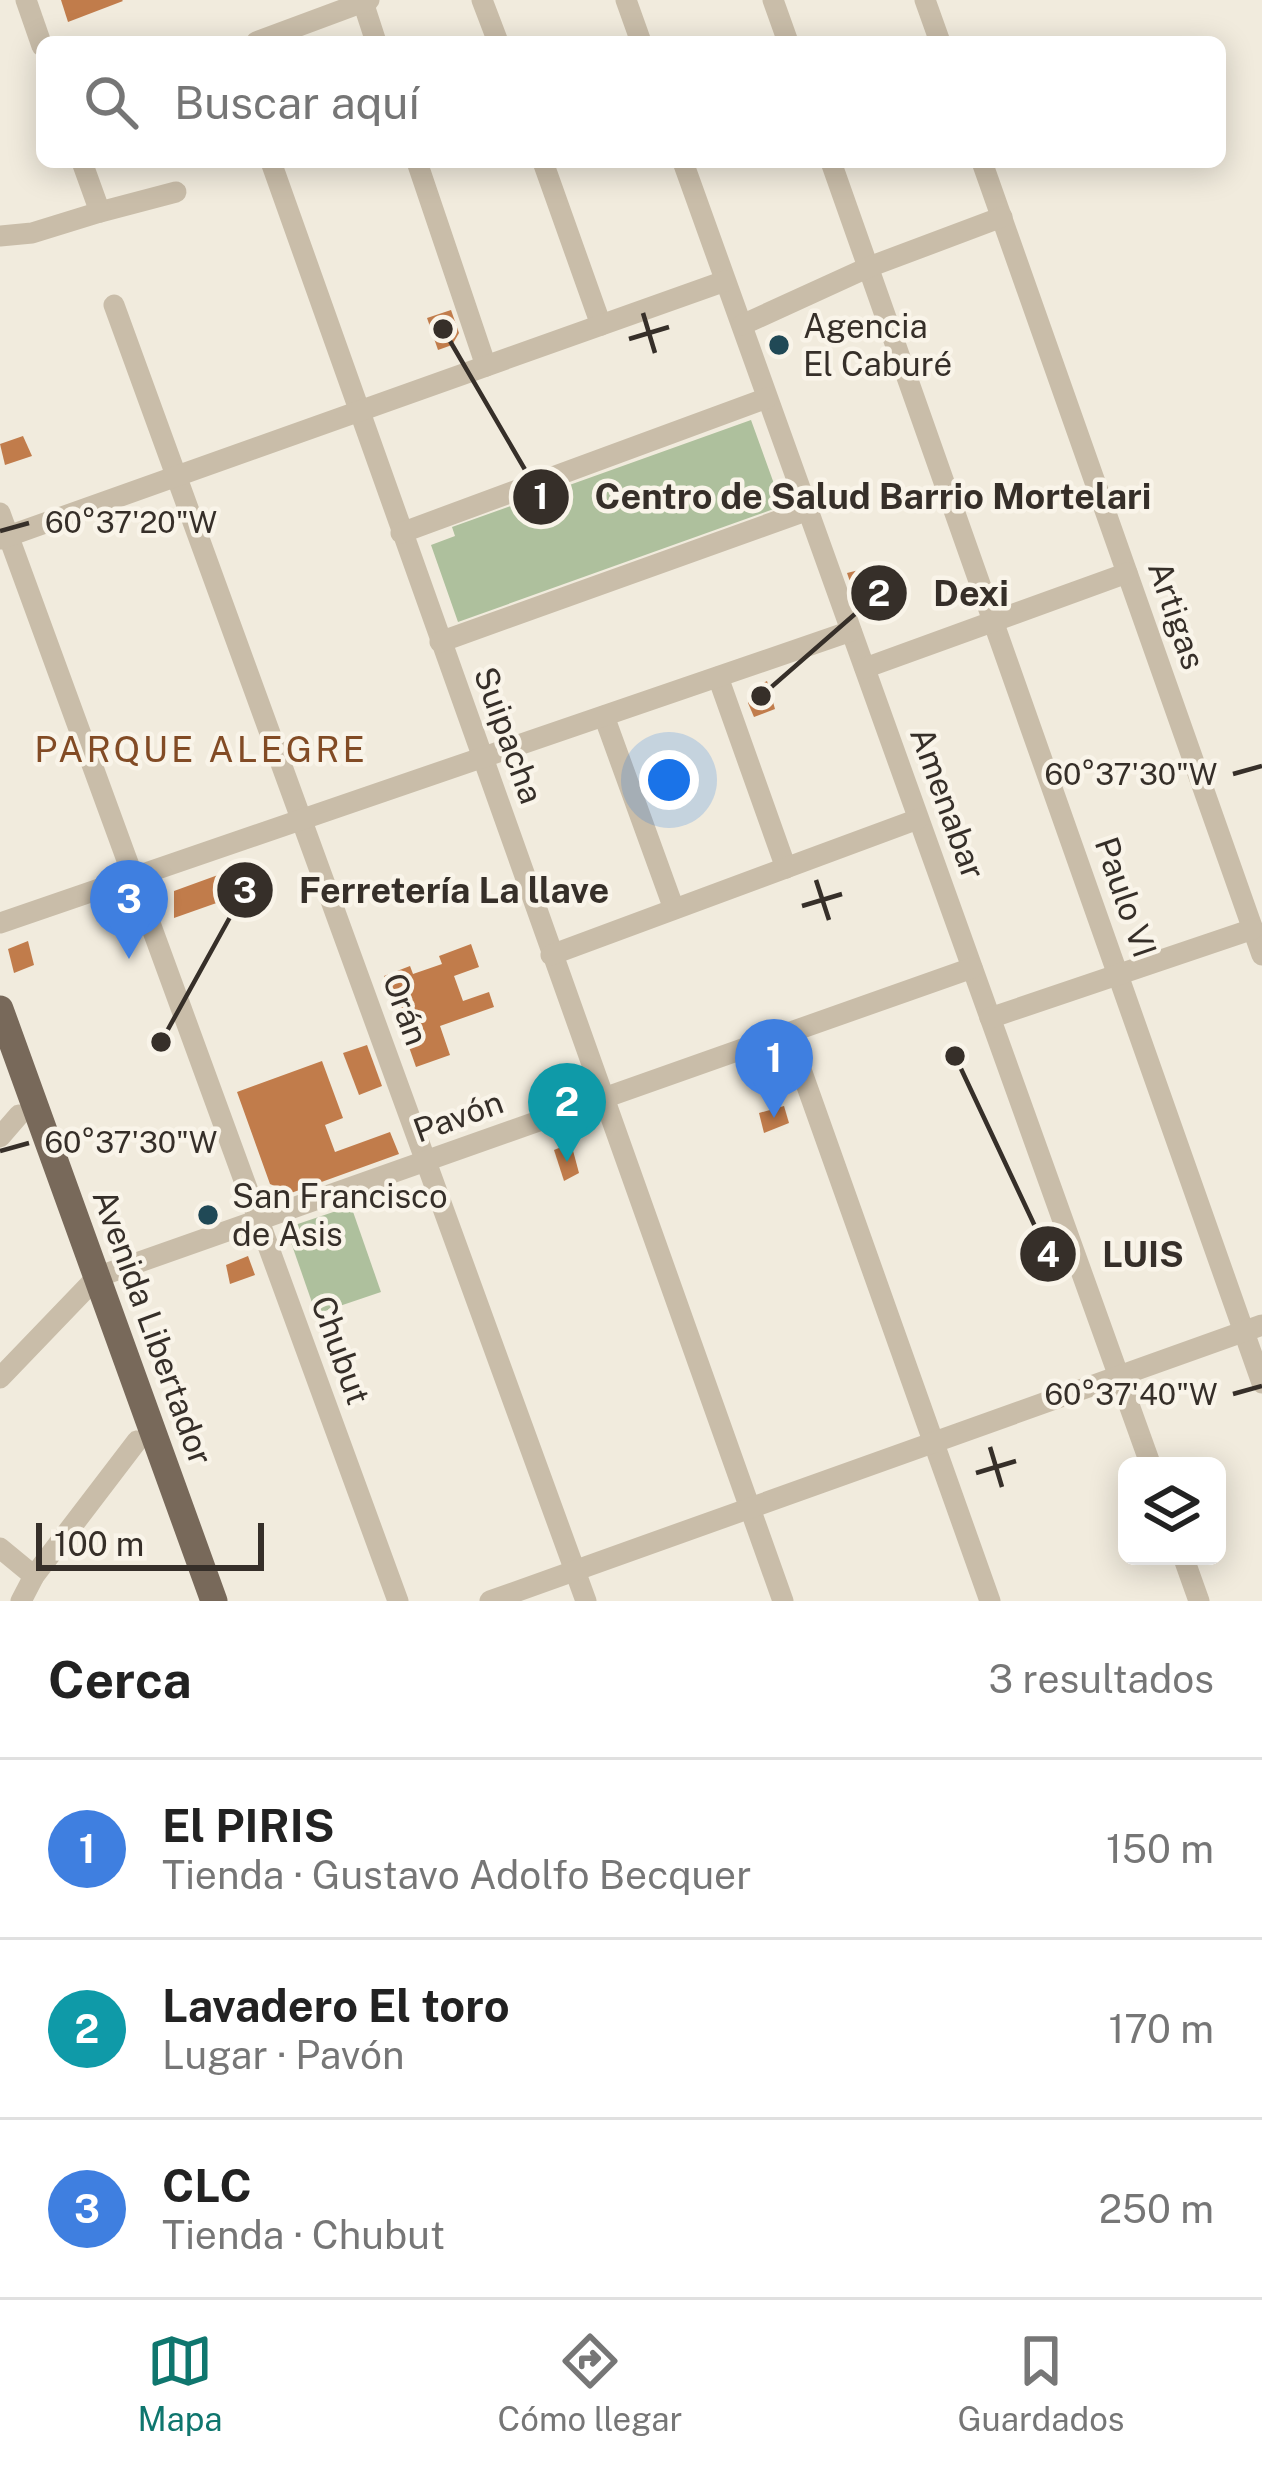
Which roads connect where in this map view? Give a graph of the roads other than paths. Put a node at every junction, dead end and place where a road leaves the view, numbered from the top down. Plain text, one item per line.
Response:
1 (26, 0) edge
2 (482, 0) edge
3 (626, 0) edge
4 (773, 0) edge
5 (925, 0) edge
6 (366, 1) edge
7 (39, 36) edge
8 (272, 36) edge
9 (375, 36) edge
10 (496, 36) edge
11 (639, 36) edge
12 (786, 36) edge
13 (938, 36) edge
14 (84, 168) edge
15 (273, 168) edge
16 (419, 168) edge
17 (545, 168) edge
18 (685, 168) edge
19 (833, 168) edge
20 (984, 168) edge
21 (176, 192) dead end
22 (100, 212) junction
23 (1001, 217) junction
24 (0, 236) edge
25 (868, 267) junction
26 (725, 281) junction
27 (114, 305) dead end
28 (602, 325) junction
29 (742, 325) junction
30 (486, 366) junction
31 (767, 398) junction
32 (359, 411) junction
33 (176, 476) junction
34 (808, 511) junction
35 (0, 513) edge
36 (401, 533) junction
37 (4, 537) edge
38 (1127, 573) junction
39 (993, 621) junction
40 (851, 631) junction
41 (440, 642) junction
42 (865, 668) junction
43 (718, 677) junction
44 (604, 716) junction
45 (482, 758) junction
46 (918, 819) junction
47 (302, 820) junction
48 (785, 868) junction
49 (133, 877) junction
50 (674, 909) junction
51 (0, 923) edge
52 (1253, 929) junction
53 (551, 955) junction
54 (1262, 955) edge
55 (972, 968) junction
56 (1118, 975) junction
57 (0, 1009) edge
58 (990, 1018) junction
59 (788, 1033) junction
60 (0, 1063) edge
61 (603, 1099) junction
62 (19, 1115) junction
63 (0, 1137) edge
64 (426, 1162) junction
65 (259, 1220) junction
66 (90, 1283) junction
67 (1253, 1328) edge
68 (1119, 1377) junction
69 (0, 1378) edge
70 (1262, 1383) edge
71 (137, 1441) junction
72 (933, 1442) junction
73 (1148, 1457) edge
74 (748, 1508) junction
75 (0, 1548) edge
76 (1186, 1565) edge
77 (576, 1573) junction
78 (34, 1576) junction
79 (21, 1601) edge
80 (195, 1601) edge
81 (214, 1601) edge
82 (398, 1601) edge
83 (490, 1601) edge
84 (586, 1601) edge
85 (782, 1601) edge
86 (990, 1601) edge
87 (1199, 1601) edge

1 - 7 street
2 - 10 street
3 - 11 street
4 - 12 street
5 - 13 street
6 - 8 street
6 - 9 street
14 - 22 street
15 - 32 street, Suipacha
16 - 30 street
17 - 28 street
18 - 26 street, Amenabar
19 - 25 street, Paulo VI
20 - 23 street, Artigas
21 - 22 street
22 - 24 street
23 - 25 street
23 - 38 street, Artigas
25 - 29 street
25 - 39 street, Paulo VI
26 - 28 street
26 - 29 street, Amenabar
27 - 33 street, Orán
28 - 30 street
29 - 31 street, Amenabar
30 - 32 street
31 - 34 street, Amenabar
31 - 36 street
32 - 33 street
32 - 36 street, Suipacha
33 - 37 street
33 - 47 street, Orán
34 - 40 street, Amenabar
34 - 41 street
35 - 37 street, Chubut
36 - 41 street, Suipacha
37 - 49 street, Chubut
38 - 39 street
38 - 52 street, Artigas
39 - 42 street
39 - 56 street, Paulo VI
40 - 42 street, Amenabar
40 - 43 street
41 - 45 street, Suipacha
42 - 46 street, Amenabar
43 - 44 street
43 - 48 street
44 - 45 street
44 - 50 street
45 - 47 street
45 - 53 street, Suipacha
46 - 48 street
46 - 55 street, Amenabar
47 - 49 street
47 - 64 street, Orán
48 - 50 street
49 - 51 street
49 - 65 street, Chubut
50 - 53 street
52 - 54 street, Artigas
52 - 56 street
53 - 61 street, Suipacha
55 - 58 street, Amenabar
55 - 59 street, Pavón
56 - 58 street
56 - 67 street, Paulo VI
57 - 66 main road, Avenida Libertador
58 - 68 street, Amenabar
59 - 61 street, Pavón
59 - 72 street
60 - 62 main road, Avenida Libertador
61 - 64 street, Pavón
61 - 74 street, Suipacha
62 - 63 street
62 - 66 main road, Avenida Libertador
64 - 65 street, Pavón
64 - 77 street, Orán
65 - 66 street, Pavón
65 - 82 street, Chubut
66 - 69 street, Pavón
66 - 71 main road, Avenida Libertador
66 - 81 main road, Avenida Libertador
67 - 68 street
67 - 70 street, Paulo VI
68 - 72 street
68 - 73 street, Amenabar
71 - 78 street
71 - 80 main road, Avenida Libertador
72 - 74 street
72 - 86 street
74 - 77 street
74 - 85 street, Suipacha
75 - 78 street
76 - 87 street
77 - 83 street
77 - 84 street, Orán
78 - 79 street

